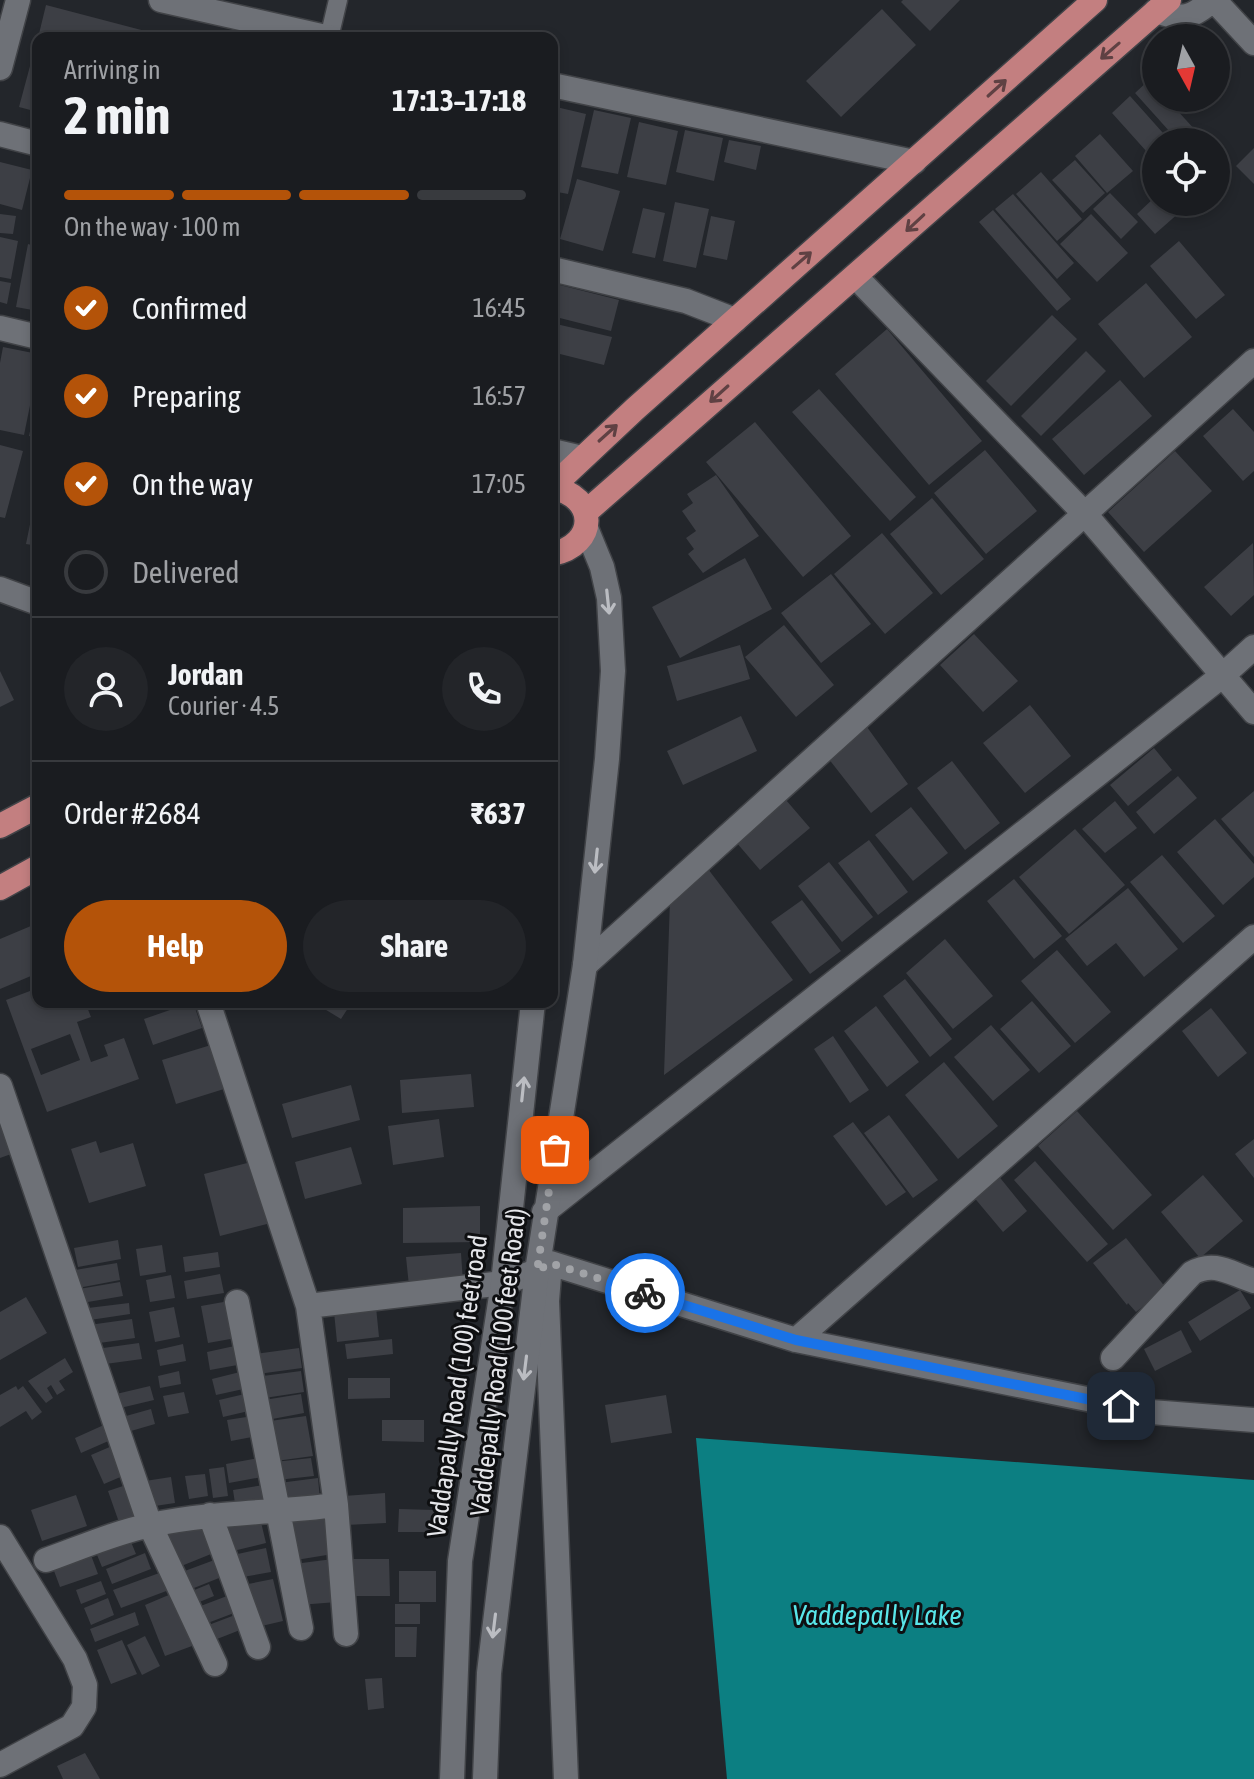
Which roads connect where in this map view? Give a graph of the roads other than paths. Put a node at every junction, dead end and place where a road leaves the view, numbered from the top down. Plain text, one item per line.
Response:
1 (18, 0) edge
2 (161, 0) edge
3 (338, 0) edge
4 (1095, 0) edge
5 (1214, 0) edge
6 (1163, 6) edge
7 (303, 32) edge
8 (331, 32) edge
9 (1254, 43) edge
10 (0, 68) edge
11 (558, 86) edge
12 (0, 134) edge
13 (32, 142) edge
14 (914, 162) junction
15 (558, 270) edge
16 (856, 277) junction
17 (735, 320) junction
18 (0, 328) edge
19 (32, 336) edge
20 (1254, 361) edge
21 (558, 452) edge
22 (582, 458) junction
23 (558, 482) edge
24 (558, 489) edge
25 (1084, 513) junction
26 (586, 520) junction
27 (558, 554) edge
28 (0, 589) edge
29 (32, 601) edge
30 (1254, 647) edge
31 (1223, 675) junction
32 (1254, 712) edge
33 (32, 809) edge
34 (0, 826) edge
35 (32, 870) edge
36 (0, 888) edge
37 (1254, 937) edge
38 (585, 965) junction
39 (210, 1008) edge
40 (532, 1008) edge
41 (1, 1094) edge
42 (544, 1212) junction
43 (543, 1267) junction
44 (1254, 1281) edge
45 (503, 1283) junction
46 (237, 1302) dead end
47 (308, 1306) junction
48 (796, 1340) junction
49 (1113, 1358) dead end
50 (1254, 1420) edge
51 (336, 1505) junction
52 (279, 1512) junction
53 (210, 1515) junction
54 (150, 1525) junction
55 (0, 1537) edge
56 (46, 1560) dead end
57 (301, 1628) dead end
58 (346, 1634) dead end
59 (258, 1647) dead end
60 (215, 1664) dead end
61 (0, 1765) edge
62 (452, 1779) edge
63 (485, 1779) edge
64 (566, 1779) edge

1 - 10 street
2 - 7 street
3 - 8 lane
14 -> 4 main road
5 - 6 street
5 - 9 street
6 -> 16 main road
11 - 14 street
12 - 13 street
17 -> 14 main road
15 - 17 street
16 - 25 street
16 -> 26 main road
22 -> 17 main road
18 - 19 street
20 - 25 street
21 - 22 street
22 - 23 main road
24 - 26 main road
25 - 31 street
25 - 38 street
26 - 27 main road
26 -> 38 street, Vaddepally Road (100 feet Road)
28 - 29 street
30 - 31 street
31 - 32 street
31 - 42 street
33 - 34 main road
35 - 36 main road
37 - 48 street
38 - 42 street, Vaddepally Road (100 feet Road)
39 - 47 street
45 -> 40 street, Vaddapally Road (100) feet road
41 - 54 street
42 - 43 street, Vaddepally Road (100 feet Road)
43 - 45 street
43 - 48 street
43 -> 63 street, Vaddepally Road (100 feet Road)
43 - 64 street
44 - 49 street
45 - 47 street
45 - 62 street, Vaddapally Road (100) feet road
46 - 52 street
47 - 51 street
48 - 50 street
51 - 52 street
51 - 58 street
52 - 53 street
52 - 57 street
53 - 54 street
53 - 59 street
54 - 56 street
54 - 60 street
55 - 61 street

